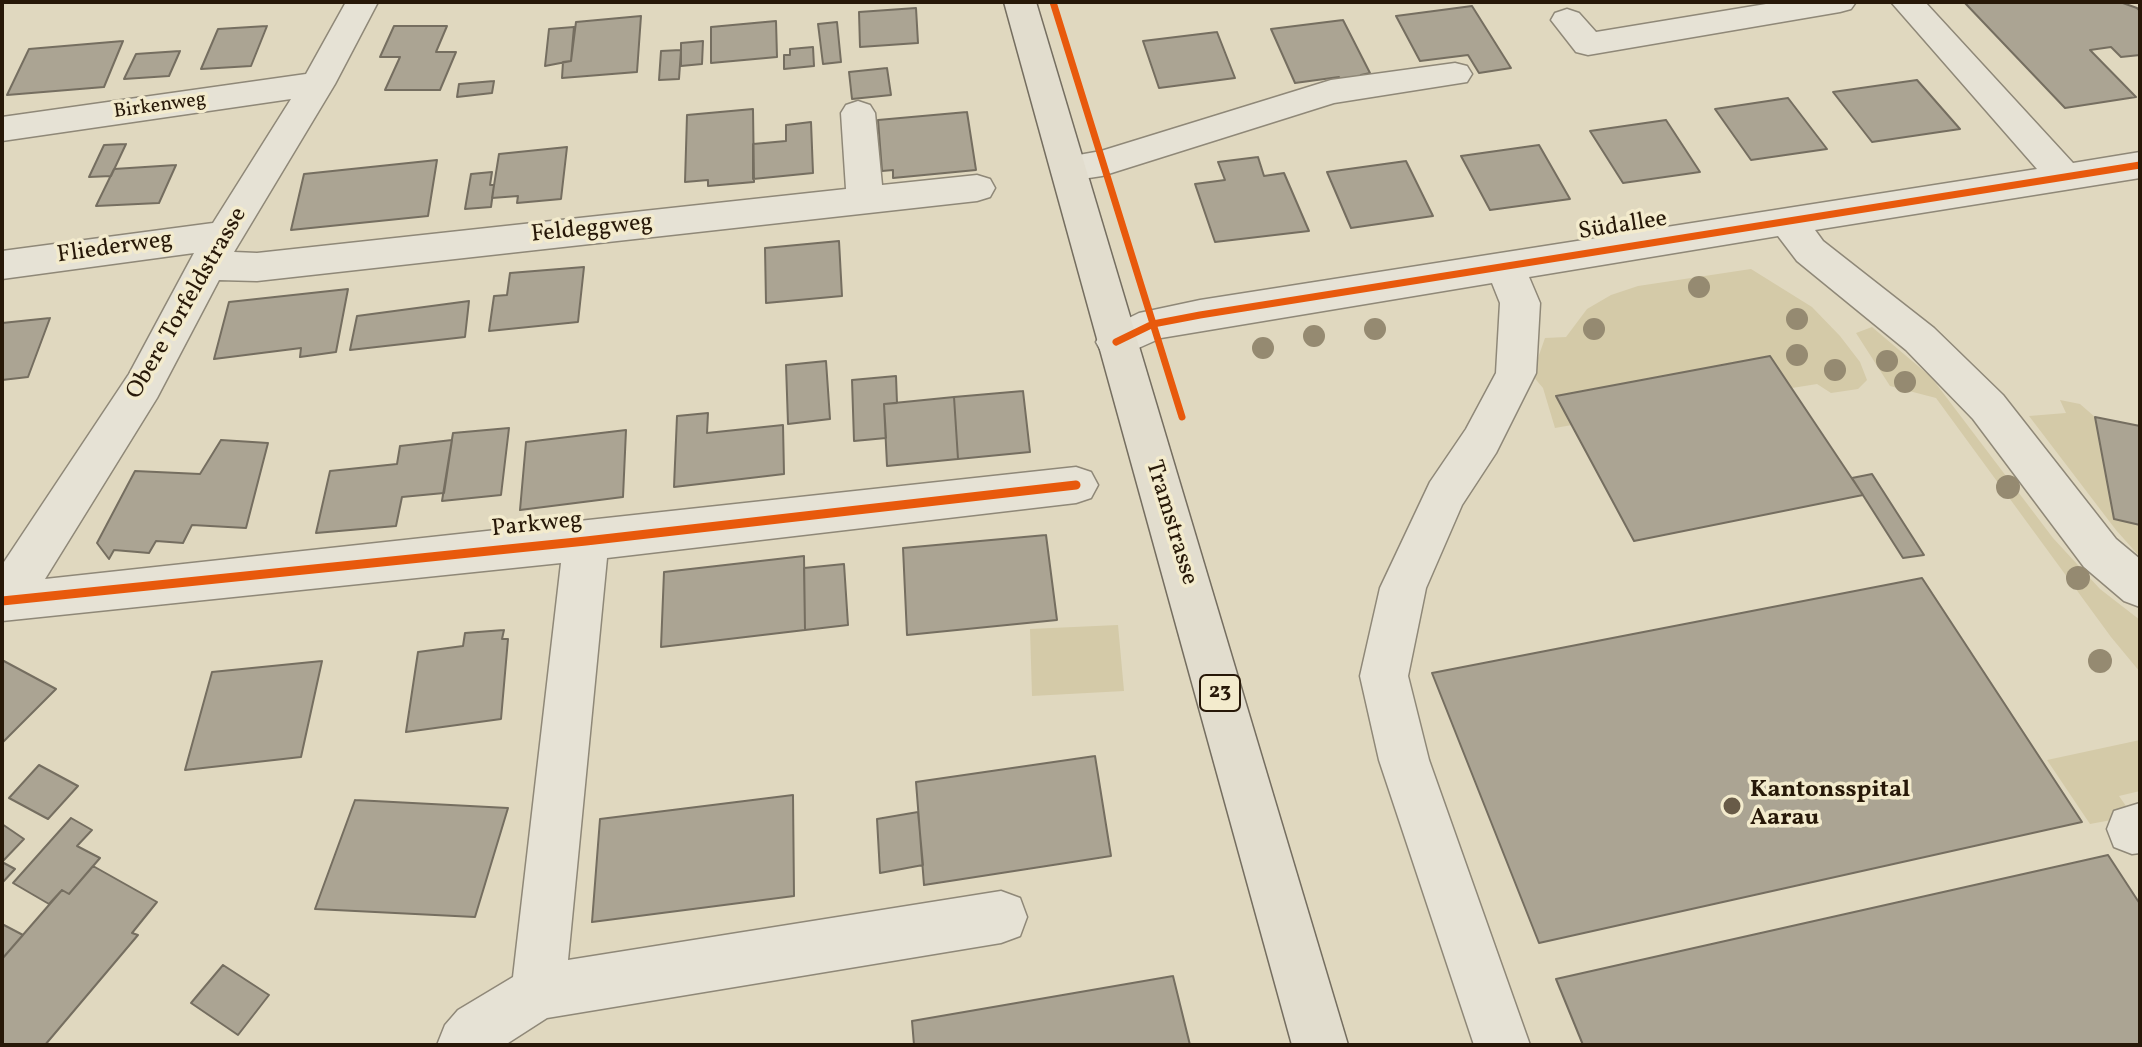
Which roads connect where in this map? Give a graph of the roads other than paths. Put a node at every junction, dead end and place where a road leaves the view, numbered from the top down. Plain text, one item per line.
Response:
1 (362, 2) edge
2 (1020, 2) edge
3 (1840, 2) edge
4 (1907, 2) edge
5 (1567, 20) dead end
6 (1455, 74) dead end
7 (318, 84) junction
8 (858, 113) dead end
9 (2, 129) edge
10 (2140, 165) edge
11 (1069, 168) junction
12 (2066, 178) junction
13 (977, 188) dead end
14 (865, 201) junction
15 (1788, 222) junction
16 (218, 250) junction
17 (2, 265) edge
18 (1505, 266) junction
19 (1116, 342) junction
20 (1076, 485) dead end
21 (586, 541) junction
22 (2140, 587) edge
23 (2, 600) edge
24 (1001, 917) dead end
25 (538, 992) junction
26 (471, 1037) edge
27 (1320, 1045) edge
28 (1502, 1045) edge

1 - 7 street, Obere Torfeldstrasse
2 - 11 main road, Tramstrasse / 23
3 - 5 street
4 - 12 street
6 - 11 street
7 - 9 street, Birkenweg
7 - 16 street, Obere Torfeldstrasse
8 - 14 street
10 - 12 street, Südallee
11 - 19 main road, Tramstrasse / 23
12 - 15 street, Südallee
13 - 14 street, Feldeggweg
14 - 16 street, Feldeggweg
15 - 18 street, Südallee
15 - 22 street
16 - 17 street, Fliederweg
16 - 23 street, Obere Torfeldstrasse
18 - 19 street, Südallee
18 - 28 street
19 - 27 main road, Tramstrasse / 23
20 - 21 street, Parkweg
21 - 23 street, Parkweg
21 - 25 street
24 - 25 street
25 - 26 street

